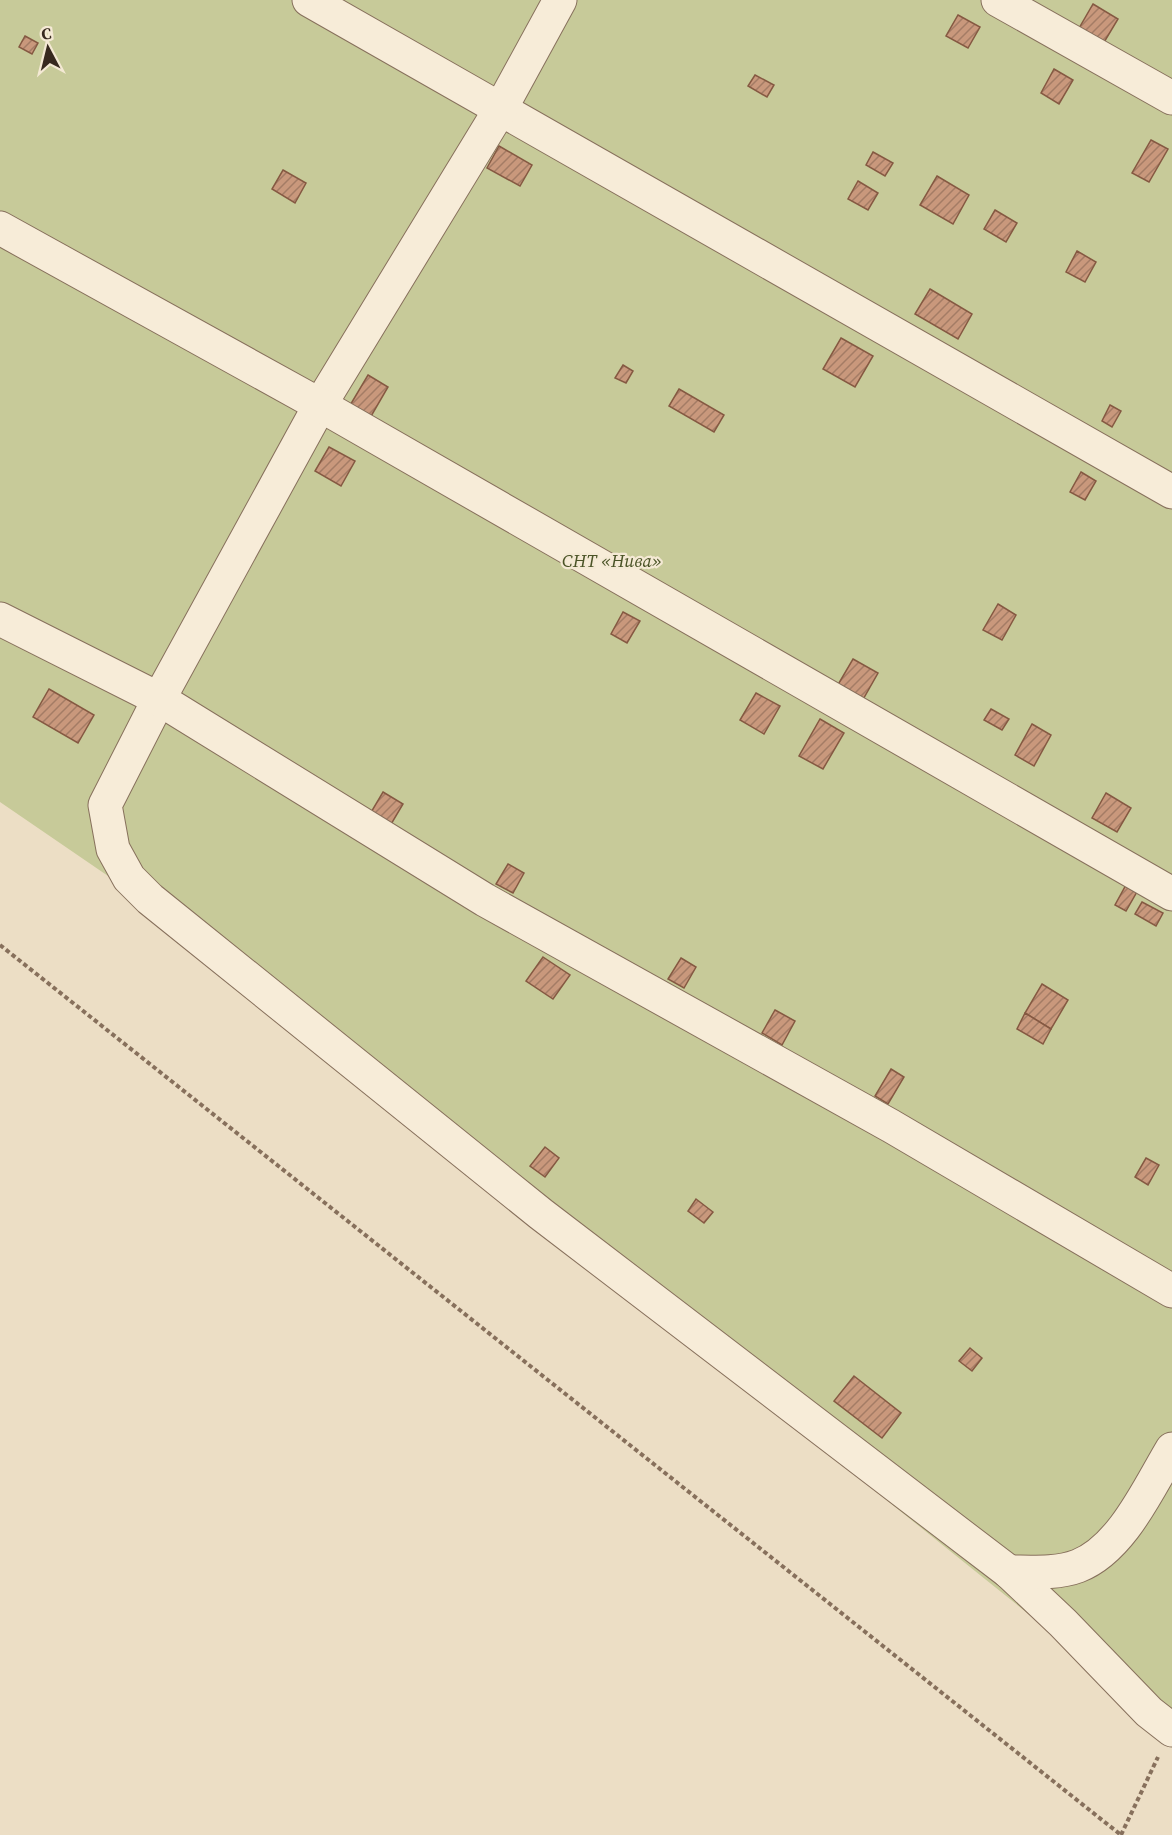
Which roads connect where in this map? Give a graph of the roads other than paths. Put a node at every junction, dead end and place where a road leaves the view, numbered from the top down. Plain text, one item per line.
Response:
1 (309, 0) edge
2 (560, 0) edge
3 (998, 0) edge
4 (1172, 98) edge
5 (501, 108) junction
6 (0, 228) edge
7 (320, 405) junction
8 (1172, 492) edge
9 (0, 619) edge
10 (159, 699) junction
11 (1172, 894) edge
12 (1172, 1291) edge
13 (1172, 1449) edge
14 (1078, 1567) junction
15 (1009, 1572) junction
16 (1063, 1623) junction
17 (1171, 1730) edge

1 - 5 lane
2 - 5 lane
3 - 4 lane
5 - 7 lane
5 - 8 lane
6 - 7 lane
7 - 10 lane
7 - 11 lane
9 - 10 lane
10 - 12 lane
10 - 15 lane
13 - 14 lane
14 - 15 lane
14 - 16 lane
15 - 16 lane
16 - 17 lane

